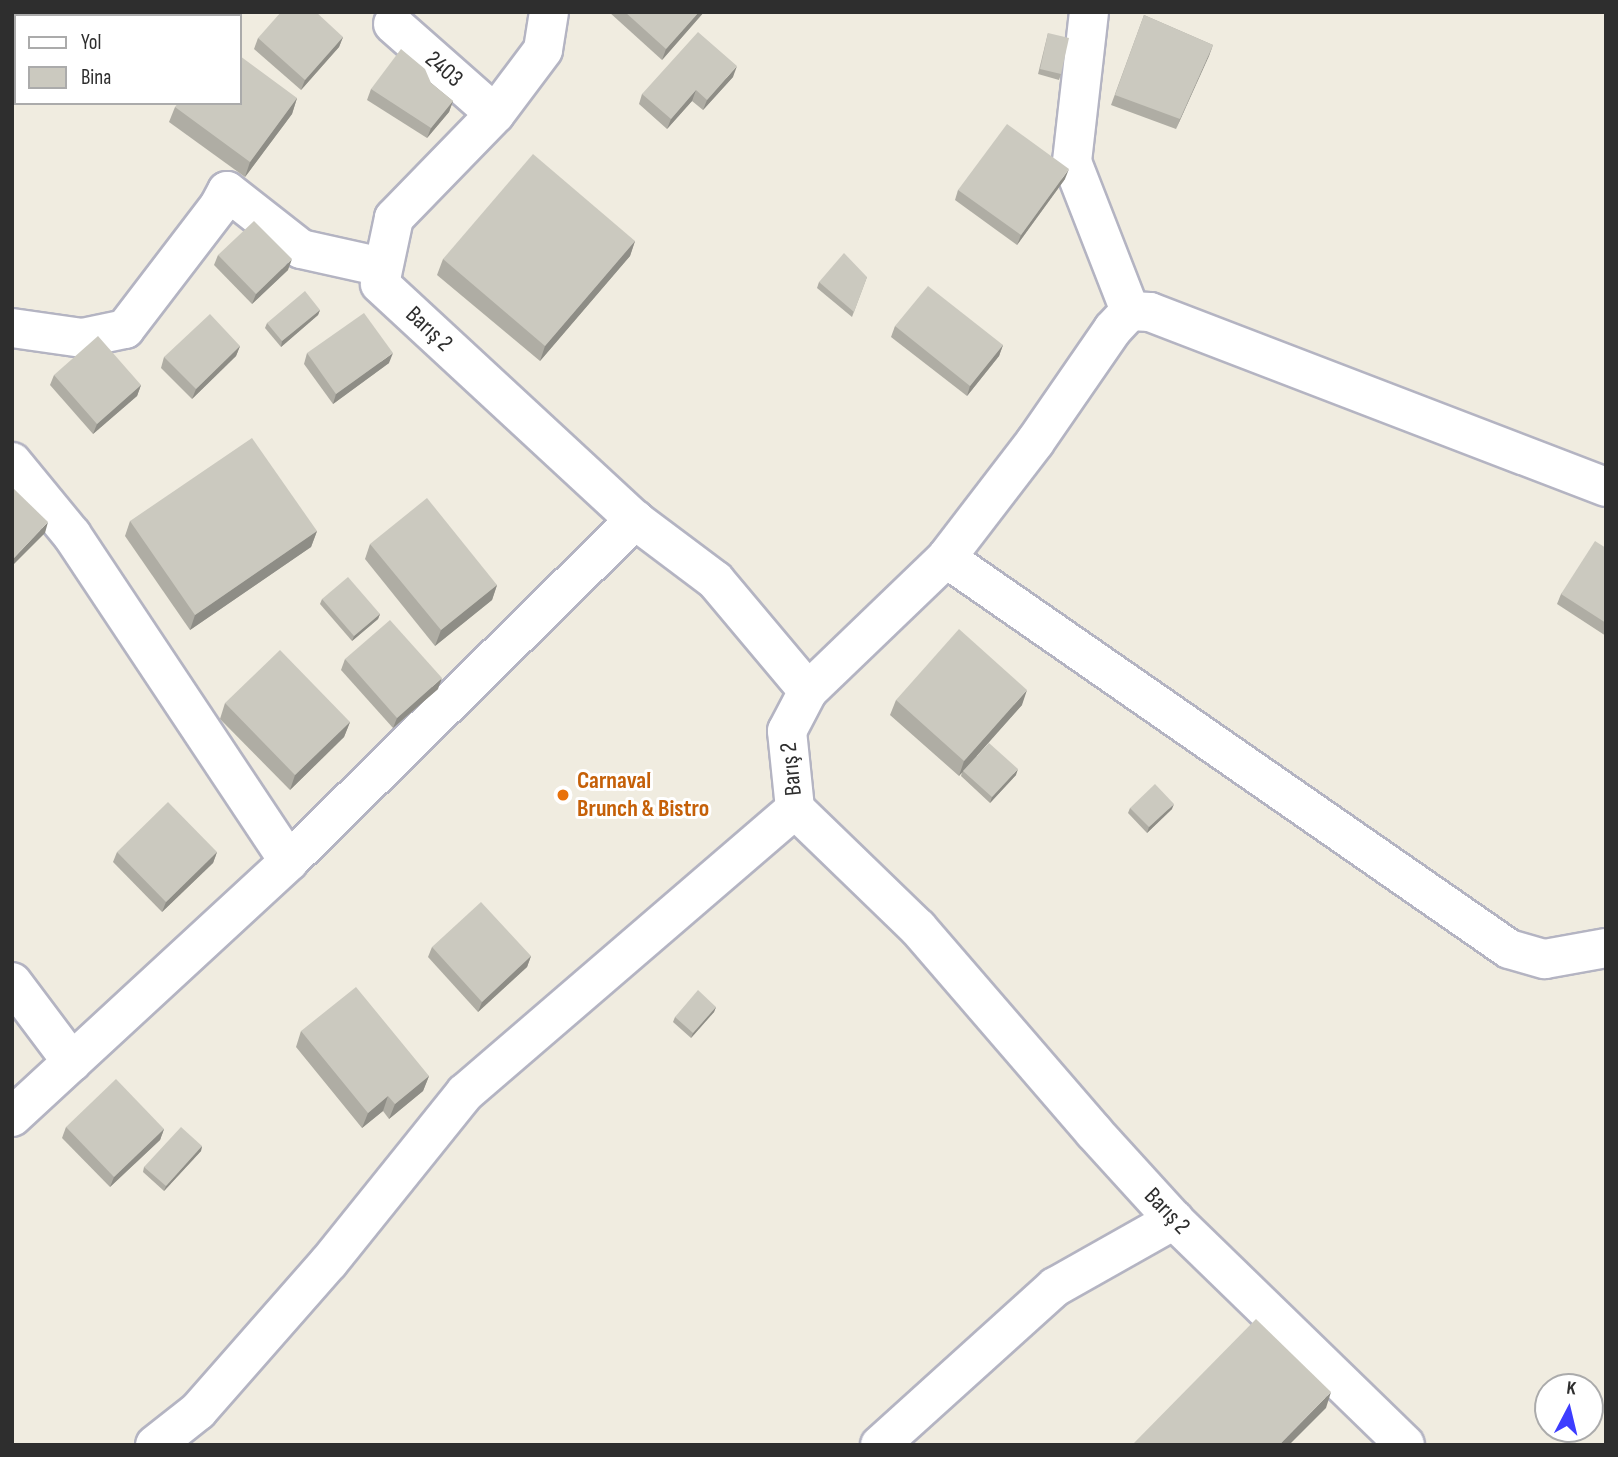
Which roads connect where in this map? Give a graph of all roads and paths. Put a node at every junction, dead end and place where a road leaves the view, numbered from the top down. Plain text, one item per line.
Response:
1 (549, 12) edge
2 (1089, 12) edge
3 (393, 24) dead end
4 (495, 114) junction
5 (382, 267) junction
6 (1130, 312) junction
7 (12, 328) edge
8 (12, 462) edge
9 (1606, 487) edge
10 (635, 520) junction
11 (946, 558) junction
12 (808, 691) junction
13 (795, 809) junction
14 (289, 861) junction
15 (1606, 948) edge
16 (12, 982) edge
17 (72, 1062) junction
18 (12, 1116) edge
19 (1174, 1220) junction
20 (155, 1445) edge
21 (880, 1445) edge
22 (1405, 1445) edge

1 - 4 street
2 - 6 street
3 - 4 street, 2403
4 - 5 street
5 - 7 street
5 - 10 street, Barış 2
6 - 9 street
6 - 11 street
8 - 14 street
10 - 12 street, Barış 2
10 - 14 street
11 - 12 street
11 - 15 street
12 - 13 street, Barış 2
13 - 19 street, Barış 2
13 - 20 street
14 - 17 street
16 - 17 street
17 - 18 street
19 - 21 street
19 - 22 street, Barış 2

